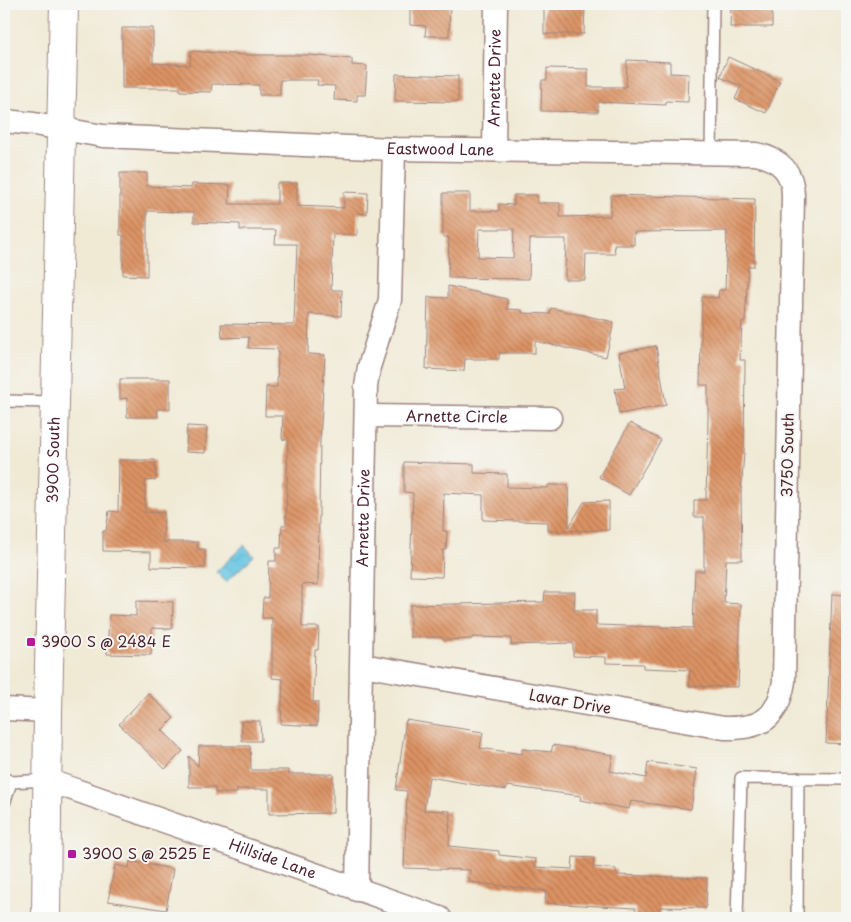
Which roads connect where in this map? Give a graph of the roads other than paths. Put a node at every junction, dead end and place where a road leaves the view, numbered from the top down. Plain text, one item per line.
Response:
1 (64, 4) edge
2 (496, 4) edge
3 (713, 4) edge
4 (4, 121) edge
5 (61, 129) junction
6 (394, 149) junction
7 (494, 150) junction
8 (710, 154) junction
9 (793, 196) joint
10 (4, 401) edge
11 (54, 402) junction
12 (366, 416) junction
13 (550, 418) dead end
14 (362, 665) junction
15 (4, 709) edge
16 (48, 711) junction
17 (773, 711) joint
18 (798, 778) junction
19 (847, 779) edge
20 (8, 780) edge
21 (47, 780) junction
22 (4, 804) edge
23 (357, 890) junction
24 (46, 918) edge
25 (440, 918) edge
26 (737, 918) edge
27 (797, 918) edge

1 - 5 main road, 3900 South
2 - 7 street, Arnette Drive
3 - 8 lane
4 - 5 street, Eastwood Lane
5 - 6 street, Eastwood Lane
5 - 11 main road, 3900 South
6 - 7 street, Eastwood Lane
6 - 12 street, Arnette Drive
7 - 8 street, Eastwood Lane
8 - 9 street, Eastwood Lane
9 - 17 street, 3750 South
10 - 11 lane
11 - 16 main road, 3900 South
12 - 13 street, Arnette Circle
12 - 14 street, Arnette Drive
14 - 17 street, Lavar Drive
14 - 23 street, Arnette Drive
15 - 16 street
16 - 21 main road, 3900 South
18 - 19 lane
18 - 26 lane
18 - 27 lane
20 - 21 lane
20 - 22 lane
21 - 23 street, Hillside Lane
21 - 24 main road, 3900 South
23 - 25 street, Hillside Lane

